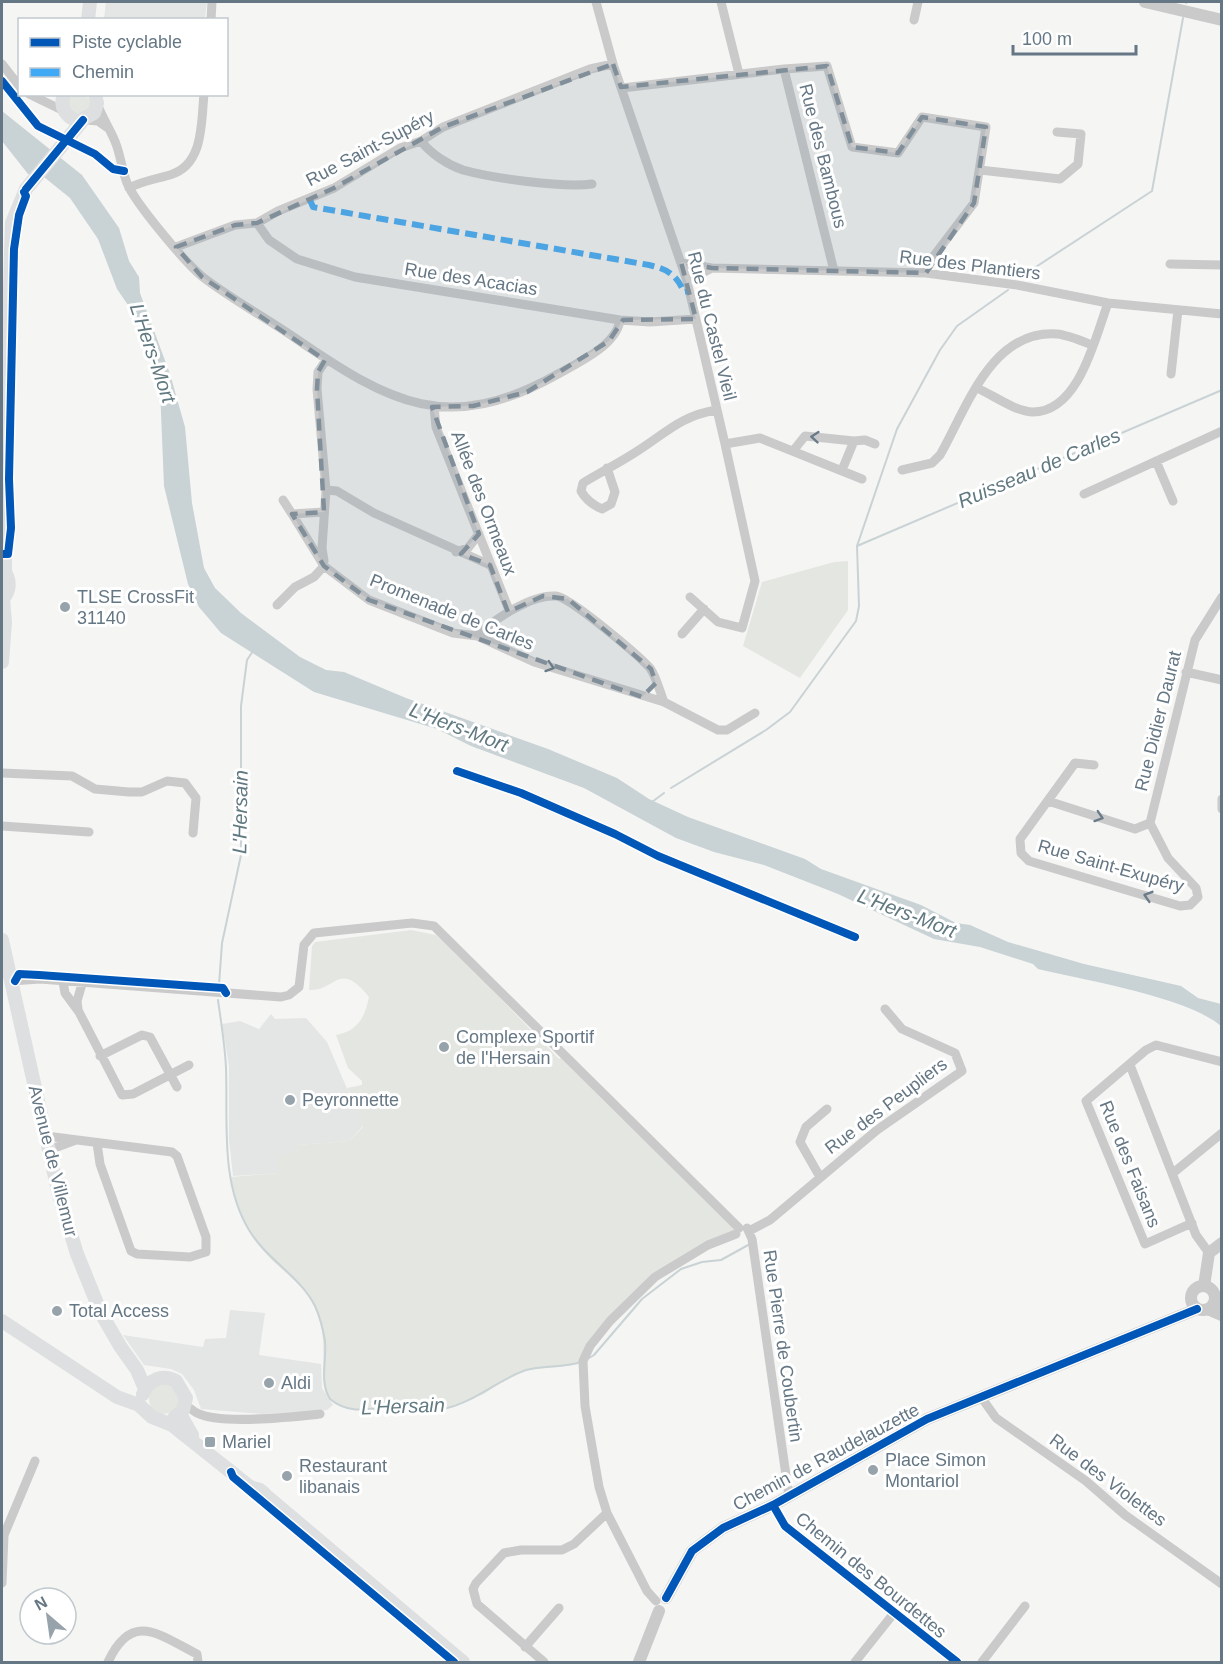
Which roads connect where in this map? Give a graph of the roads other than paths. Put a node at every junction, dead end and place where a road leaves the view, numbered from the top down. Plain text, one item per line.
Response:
1 (90, 2) edge
2 (212, 2) edge
3 (596, 2) edge
4 (721, 2) edge
5 (918, 2) edge
6 (1145, 2) edge
7 (88, 18) edge
8 (211, 18) edge
9 (914, 20) dead end
10 (1221, 20) edge
11 (2, 64) edge
12 (613, 64) junction
13 (784, 69) junction
14 (739, 74) junction
15 (18, 84) edge
16 (622, 88) junction
17 (33, 96) edge
18 (63, 96) edge
19 (204, 96) edge
20 (96, 99) edge
21 (65, 113) junction
22 (84, 120) junction
23 (108, 128) junction
24 (1057, 132) dead end
25 (422, 141) junction
26 (60, 147) junction
27 (980, 170) junction
28 (592, 184) dead end
29 (129, 188) junction
30 (257, 223) junction
31 (176, 247) junction
32 (681, 263) junction
33 (1170, 264) dead end
34 (1221, 265) edge
35 (712, 268) junction
36 (834, 271) junction
37 (926, 273) junction
38 (687, 281) junction
39 (1108, 303) junction
40 (1178, 310) junction
41 (1221, 314) edge
42 (696, 318) junction
43 (620, 320) junction
44 (1092, 345) junction
45 (326, 360) junction
46 (1171, 374) dead end
47 (977, 388) junction
48 (434, 407) junction
49 (716, 410) junction
50 (1221, 431) edge
51 (854, 441) junction
52 (725, 444) junction
53 (875, 444) dead end
54 (793, 451) junction
55 (1156, 461) junction
56 (607, 468) dead end
57 (842, 470) junction
58 (902, 470) dead end
59 (862, 479) dead end
60 (326, 490) junction
61 (1084, 494) dead end
62 (283, 500) dead end
63 (1173, 501) dead end
64 (324, 512) junction
65 (292, 514) junction
66 (479, 534) junction
67 (3, 540) edge
68 (456, 552) junction
69 (324, 566) junction
70 (490, 566) junction
71 (3, 570) edge
72 (690, 597) dead end
73 (1221, 597) edge
74 (2, 600) edge
75 (277, 605) dead end
76 (704, 609) junction
77 (509, 610) junction
78 (2, 629) edge
79 (682, 634) dead end
80 (477, 636) junction
81 (2, 662) edge
82 (1186, 672) junction
83 (1221, 680) edge
84 (656, 683) junction
85 (642, 697) junction
86 (664, 702) junction
87 (755, 713) dead end
88 (1094, 765) dead end
89 (2, 773) edge
90 (1221, 798) edge
91 (1048, 801) junction
92 (1221, 809) edge
93 (1150, 824) junction
94 (2, 826) edge
95 (89, 832) dead end
96 (193, 833) dead end
97 (2, 940) edge
98 (11, 981) junction
99 (63, 982) junction
100 (82, 984) junction
101 (885, 1009) dead end
102 (79, 1012) junction
103 (100, 1056) junction
104 (1221, 1062) edge
105 (189, 1065) dead end
106 (1130, 1065) junction
107 (170, 1075) junction
108 (177, 1088) dead end
109 (827, 1109) dead end
110 (1221, 1133) edge
111 (46, 1136) junction
112 (76, 1140) junction
113 (97, 1143) junction
114 (49, 1150) junction
115 (1173, 1173) junction
116 (820, 1177) junction
117 (1192, 1223) junction
118 (737, 1231) junction
119 (749, 1234) junction
120 (1221, 1244) edge
121 (1209, 1253) junction
122 (1209, 1290) junction
123 (1201, 1309) junction
124 (1221, 1311) edge
125 (1221, 1317) edge
126 (2, 1321) edge
127 (137, 1370) junction
128 (159, 1378) junction
129 (107, 1390) junction
130 (144, 1391) junction
131 (981, 1397) junction
132 (145, 1408) junction
133 (183, 1409) junction
134 (320, 1414) dead end
135 (164, 1421) junction
136 (35, 1461) dead end
137 (261, 1492) junction
138 (789, 1496) junction
139 (773, 1505) junction
140 (607, 1513) junction
141 (1220, 1580) edge
142 (2, 1583) edge
143 (660, 1603) junction
144 (1025, 1606) dead end
145 (559, 1608) dead end
146 (894, 1613) junction
147 (525, 1647) junction
148 (108, 1662) edge
149 (198, 1662) edge
150 (463, 1662) edge
151 (544, 1662) edge
152 (639, 1662) edge
153 (855, 1662) edge
154 (957, 1662) edge
155 (982, 1662) edge

1 - 7 main road
2 - 8 street
3 - 12 street, Rue du Castel Vieil
4 - 14 street
5 - 9 street
6 - 10 street
11 - 15 street
12 - 16 street, Rue du Castel Vieil
12 - 25 street, Rue Saint-Supéry
13 - 14 street, Rue des Bambous
13 - 27 street
13 - 36 street, Rue des Bambous
14 - 16 street, Rue des Bambous
16 - 32 street, Rue du Castel Vieil
17 - 21 street
18 - 21 main road
19 - 29 street
20 - 22 main road
20 - 23 street
21 - 22 main road
21 - 26 main road
22 - 23 street
22 - 26 main road
23 - 29 street
24 - 27 street
25 - 28 street
25 - 30 street, Rue Saint-Supéry
26 - 67 main road
27 - 37 street
29 - 31 street
30 - 31 street, Rue Saint-Supéry
30 - 43 street, Rue des Acacias
31 - 45 street
32 - 35 street, Rue des Plantiers
32 - 38 street, Rue du Castel Vieil
33 - 34 street
35 - 36 street, Rue des Plantiers
35 - 38 street, Rue des Plantiers
36 - 37 street, Rue des Plantiers
37 - 39 street, Rue des Plantiers
38 - 42 street, Rue du Castel Vieil
39 - 40 street, Rue des Plantiers
39 - 44 street
40 - 41 street, Rue des Plantiers
40 - 46 street
42 - 43 street, Rue des Acacias
42 - 49 street, Rue du Castel Vieil
43 - 48 street
44 - 47 street
44 - 47 street
45 - 48 street
45 - 60 street
47 - 58 street
48 - 66 street, Allée des Ormeaux
49 - 52 street, Rue du Castel Vieil
49 - 56 street
50 - 55 street
51 - 53 street
51 -> 54 street
51 - 57 street
52 - 54 street
52 - 76 street, Rue du Castel Vieil
54 - 57 street
55 - 61 street
55 - 63 street
57 - 59 street
60 - 64 street
60 - 68 street
62 - 65 street
64 - 65 street
64 - 69 street
65 - 69 street
66 - 68 street
66 - 70 street, Allée des Ormeaux
67 - 71 main road
68 - 70 street
69 - 75 street
69 - 80 street, Promenade de Carles
70 - 77 street, Allée des Ormeaux
71 - 74 main road
72 - 76 street
73 - 82 street, Rue Didier Daurat
74 - 78 main road
76 - 79 street
77 - 80 street
77 - 84 street
78 - 81 main road
80 -> 85 street, Promenade de Carles
82 - 83 street
82 - 93 street, Rue Didier Daurat
84 - 85 street
84 - 86 street
85 - 86 street, Promenade de Carles
86 - 87 street, Promenade de Carles
88 - 91 street, Rue Saint-Exupéry
89 - 96 street
90 - 92 street
91 -> 93 street
93 -> 91 street, Rue Saint-Exupéry
94 - 95 street
97 - 98 main road, Avenue de Villemur
98 - 99 street
98 - 111 main road, Avenue de Villemur
99 - 100 street
99 - 102 street
100 - 102 street
100 - 118 street
101 - 116 street, Rue des Peupliers
102 - 103 street
103 - 107 street
103 - 107 street
104 - 106 street
105 - 107 street
106 - 115 street
106 - 117 street, Rue des Faisans
107 - 108 street
109 - 116 street
110 - 115 street
111 - 112 street
111 - 114 main road, Avenue de Villemur
112 - 113 street
112 - 114 street
113 - 113 street
114 - 127 main road, Avenue de Villemur
115 - 117 street
116 - 119 street, Rue des Peupliers
117 - 121 street
118 - 119 street
118 - 140 street
119 - 138 street, Rue Pierre de Coubertin
120 - 121 street
121 - 122 street
122 - 123 street
122 - 123 street
122 - 124 street
123 - 125 street
123 - 131 street, Chemin de Raudelauzette
126 - 129 main road
127 - 128 main road
127 - 130 main road, Avenue de Villemur
128 - 130 main road
128 - 133 main road
129 - 130 main road
129 - 132 main road
130 - 132 main road
131 - 138 street, Chemin de Raudelauzette
131 - 141 street, Rue des Violettes
132 - 135 main road
133 - 134 street
133 - 135 main road
133 - 137 main road
135 - 137 main road
136 - 142 street
137 - 150 main road
138 - 139 street, Chemin de Raudelauzette
139 - 143 street, Chemin de Raudelauzette
139 - 146 street, Chemin des Bourdettes
140 - 143 street
140 - 147 street
143 - 152 street, Chemin de Raudelauzette
144 - 155 street
145 - 147 street
146 - 153 street
146 - 154 street, Chemin des Bourdettes
147 - 151 street
148 - 149 street

